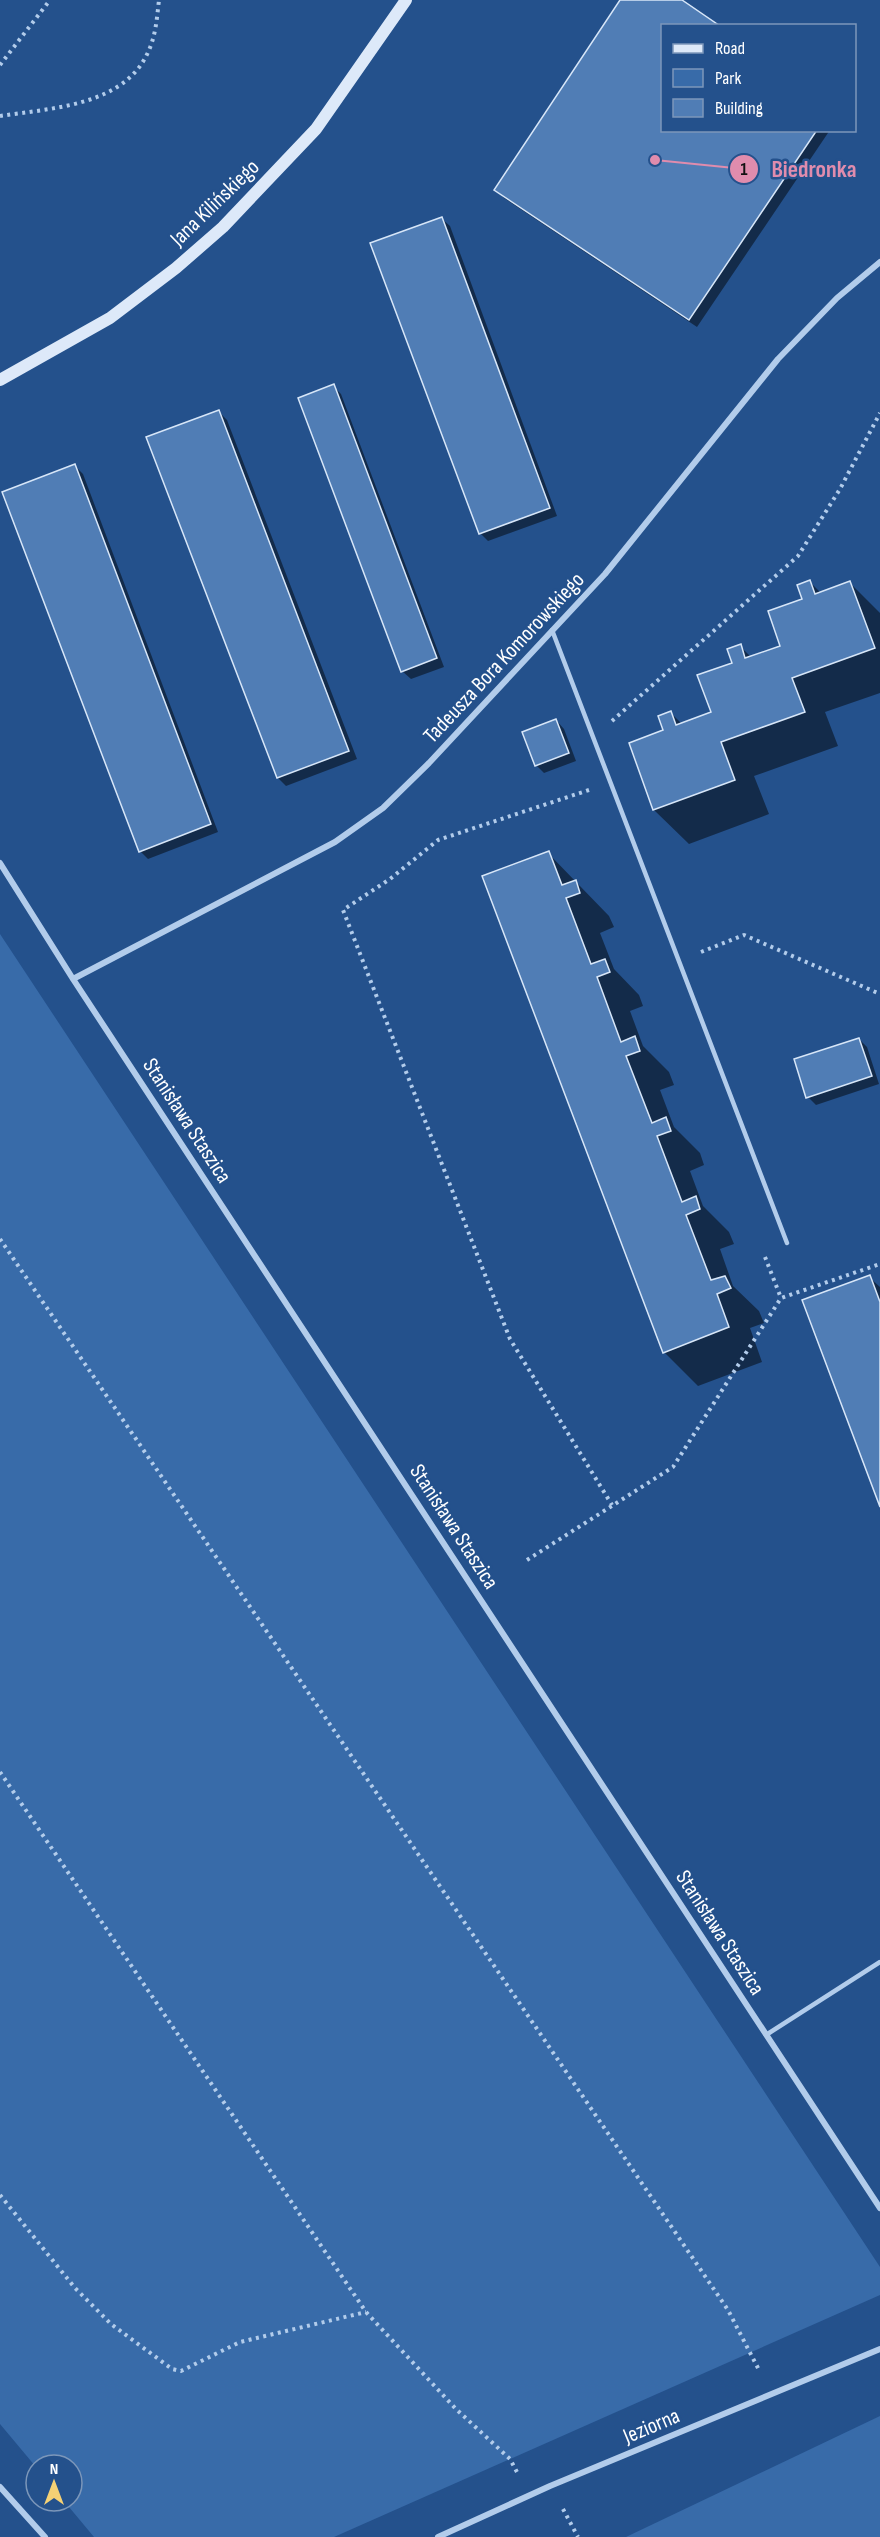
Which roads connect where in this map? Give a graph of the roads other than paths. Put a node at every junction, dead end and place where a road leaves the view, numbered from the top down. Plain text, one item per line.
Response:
1 (406, 0) edge
2 (880, 262) edge
3 (0, 380) edge
4 (552, 630) junction
5 (0, 863) edge
6 (73, 979) junction
7 (788, 1243) dead end
8 (880, 1962) edge
9 (766, 2035) junction
10 (880, 2208) edge
11 (880, 2349) edge
12 (0, 2487) edge
13 (45, 2537) edge
14 (438, 2537) edge

1 - 3 main road, Jana Kilińskiego
2 - 4 street, Tadeusza Bora Komorowskiego
4 - 6 street, Tadeusza Bora Komorowskiego
4 - 7 lane
5 - 6 street, Stanisława Staszica
6 - 9 street, Stanisława Staszica
8 - 9 lane
9 - 10 street, Stanisława Staszica
11 - 14 street, Jeziorna
12 - 13 street

